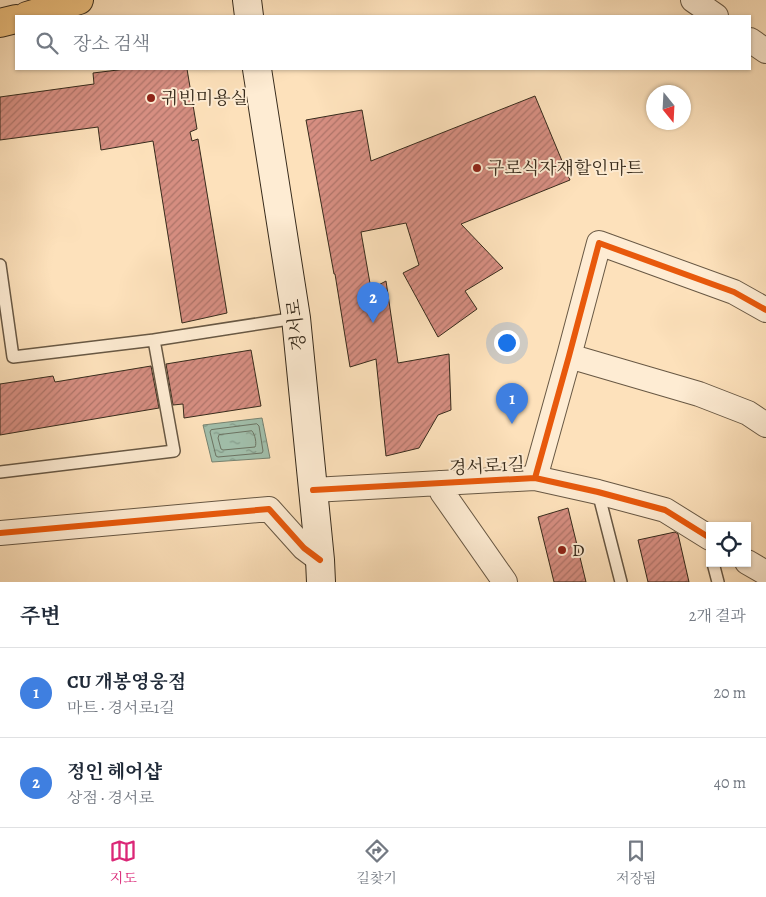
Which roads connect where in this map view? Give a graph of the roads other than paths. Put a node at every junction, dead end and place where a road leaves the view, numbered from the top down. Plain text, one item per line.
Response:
1 (79, 0) edge
2 (247, 0) edge
3 (692, 0) edge
4 (30, 15) edge
5 (249, 15) edge
6 (714, 15) edge
7 (15, 20) edge
8 (0, 23) edge
9 (751, 41) edge
10 (766, 51) edge
11 (258, 70) edge
12 (0, 265) edge
13 (766, 310) edge
14 (296, 318) junction
15 (154, 340) junction
16 (569, 356) junction
17 (766, 424) edge
18 (0, 472) edge
19 (535, 478) junction
20 (440, 483) junction
21 (313, 490) junction
22 (598, 492) junction
23 (0, 533) edge
24 (706, 539) edge
25 (751, 564) edge
26 (715, 567) edge
27 (321, 571) edge
28 (766, 573) edge
29 (505, 582) edge
30 (622, 582) edge
31 (718, 582) edge

1 - 4 main road
2 - 5 main road
3 - 6 street
7 - 8 main road
9 - 10 street
11 - 14 main road, 경서로
12 - 15 lane
13 - 16 street
14 - 15 lane
14 - 21 main road, 경서로
15 - 18 lane
16 - 17 street
16 - 19 street
19 - 20 street, 경서로1길
19 - 22 street, 경서로1길
20 - 21 street, 경서로1길
20 - 29 street
21 - 27 main road, 경서로
22 - 24 street, 경서로1길
22 - 30 lane
23 - 27 street
25 - 28 street
26 - 31 lane

